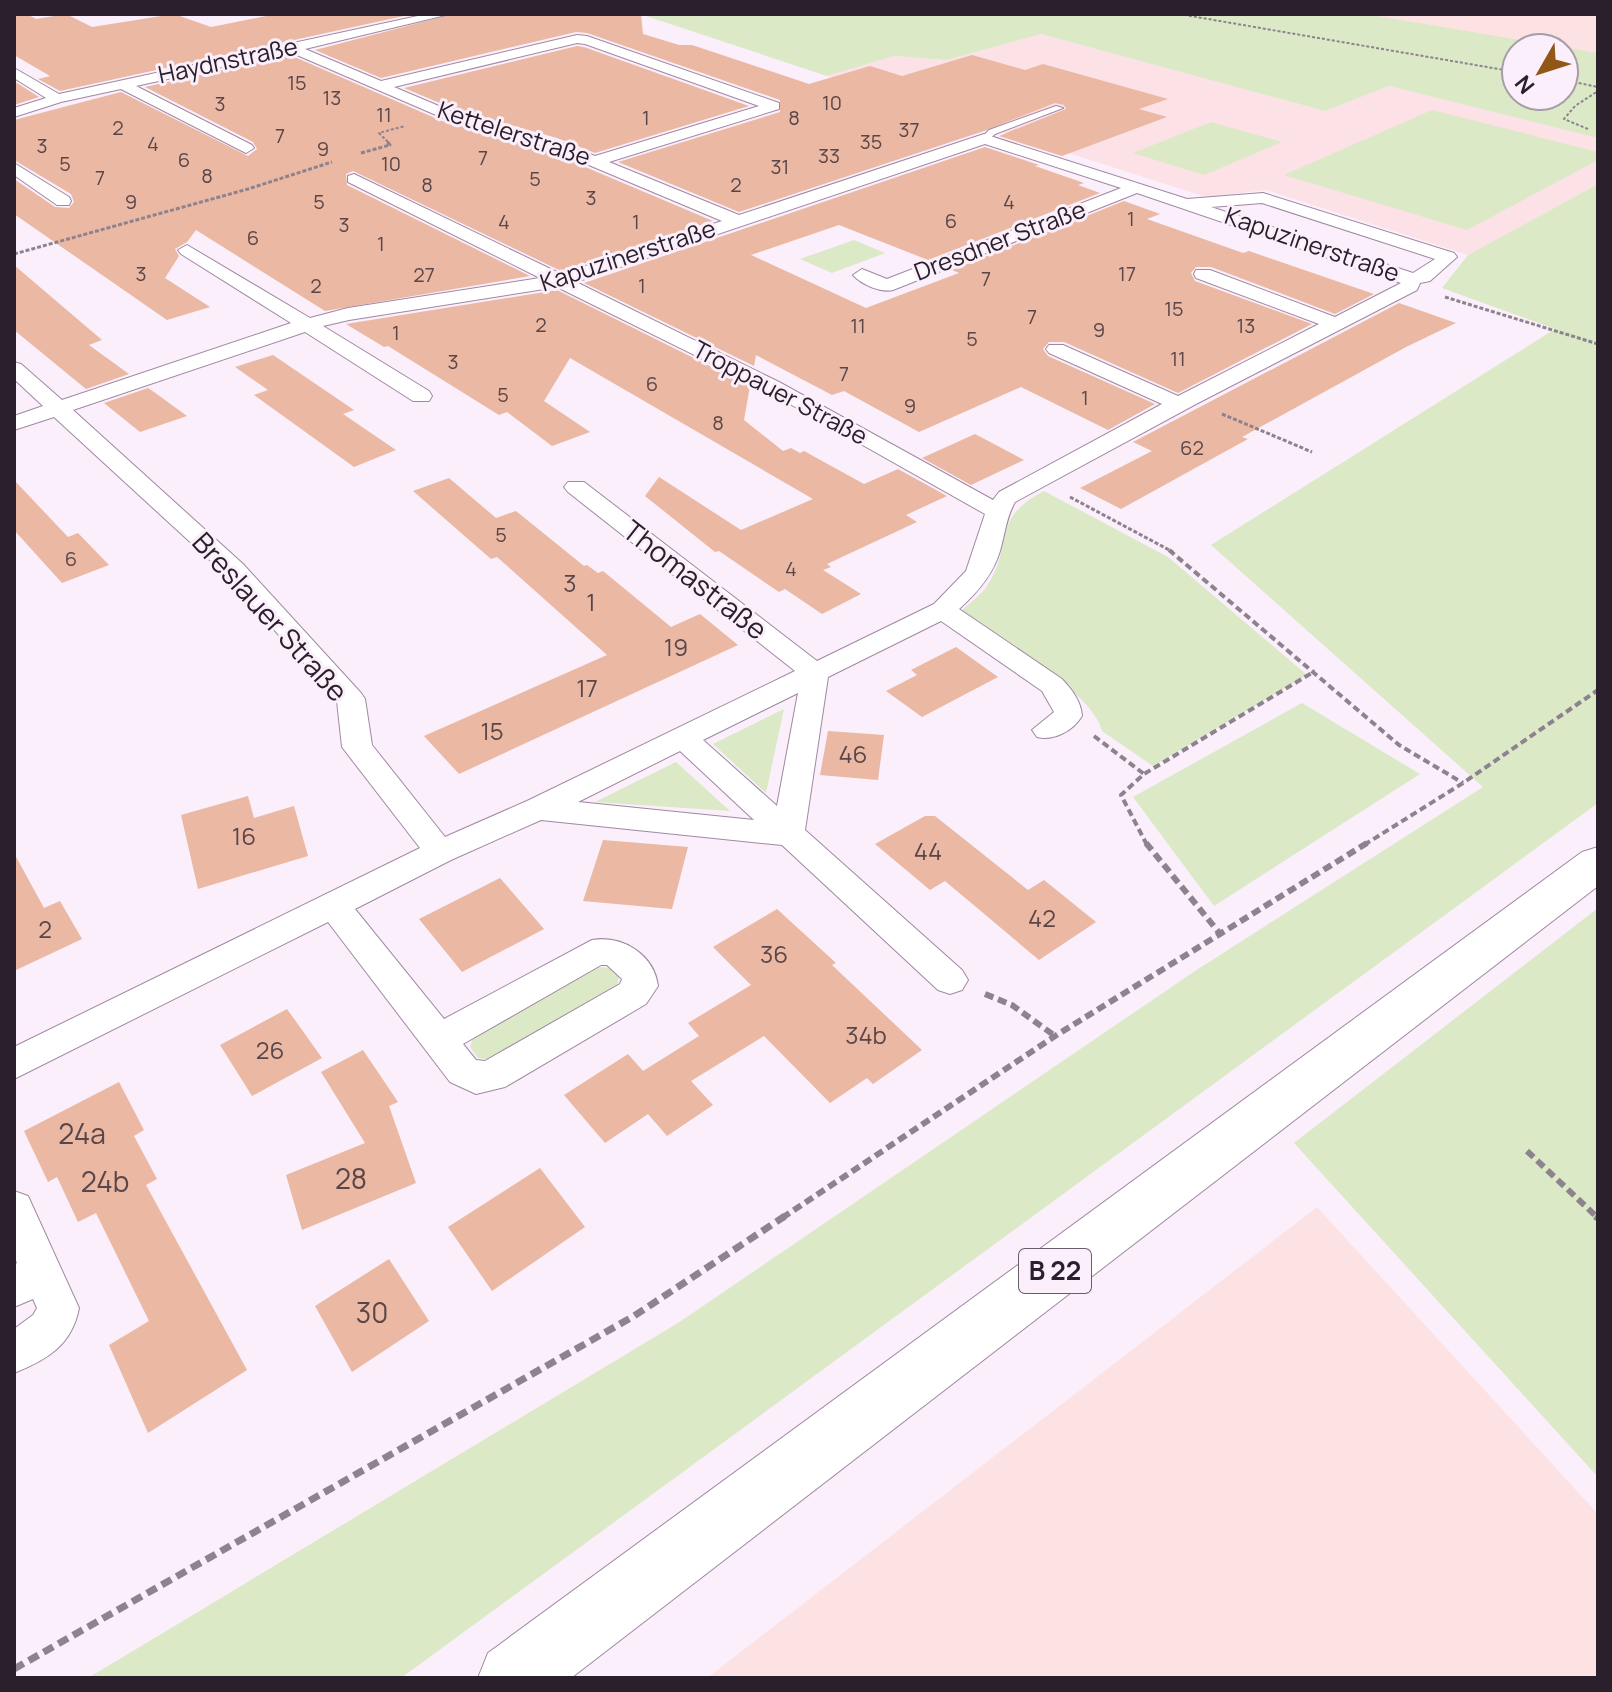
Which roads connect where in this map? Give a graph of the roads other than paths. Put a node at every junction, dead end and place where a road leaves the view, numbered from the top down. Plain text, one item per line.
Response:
1 (444, 14) edge
2 (290, 47) junction
3 (14, 72) edge
4 (122, 84) junction
5 (379, 86) junction
6 (57, 99) junction
7 (1059, 108) dead end
8 (14, 113) edge
9 (984, 139) junction
10 (246, 148) dead end
11 (596, 161) junction
12 (14, 168) edge
13 (354, 179) dead end
14 (1138, 187) junction
15 (63, 201) dead end
16 (1189, 203) junction
17 (737, 221) junction
18 (187, 250) dead end
19 (1203, 274) dead end
20 (862, 275) dead end
21 (560, 281) junction
22 (1411, 282) junction
23 (1334, 323) junction
24 (306, 325) junction
25 (1056, 349) dead end
26 (14, 368) edge
27 (421, 396) dead end
28 (1184, 402) junction
29 (60, 408) junction
30 (14, 423) edge
31 (576, 487) dead end
32 (996, 511) junction
33 (943, 610) junction
34 (815, 673) junction
35 (1057, 723) road end
36 (683, 738) junction
37 (538, 809) junction
38 (788, 835) junction
39 (440, 852) junction
40 (1598, 863) edge
41 (334, 906) junction
42 (950, 980) road end
43 (438, 1040) junction
44 (14, 1064) edge
45 (14, 1209) edge
46 (28, 1279) edge
47 (14, 1352) edge
48 (513, 1678) edge

1 - 2 street, Haydnstraße
2 - 4 street, Haydnstraße
2 - 5 street, Kettelerstraße
3 - 6 street
4 - 6 street, Haydnstraße
4 - 10 street
5 - 11 street, Kettelerstraße
5 - 11 street
6 - 8 street, Haydnstraße
7 - 9 lane
9 - 14 street, Kapuzinerstraße
9 - 17 street, Kapuzinerstraße
11 - 17 street, Kettelerstraße
12 - 15 street
13 - 21 street, Troppauer Straße
14 - 16 street, Kapuzinerstraße
14 - 20 street, Dresdner Straße
16 - 22 street, Kapuzinerstraße
16 - 22 street, Kapuzinerstraße
17 - 21 street, Kapuzinerstraße
18 - 24 street
19 - 23 street
21 - 24 street, Kapuzinerstraße
21 - 32 street, Troppauer Straße
22 - 23 street
23 - 28 street
24 - 27 street
24 - 29 street, Kapuzinerstraße
25 - 28 street
26 - 29 street, Breslauer Straße
28 - 32 street
29 - 30 street, Kapuzinerstraße
29 - 39 street, Breslauer Straße
31 - 34 street, Thomastraße
32 - 33 street
33 - 34 street
33 - 35 street
34 - 36 street
34 - 38 street
36 - 37 street
36 - 38 street
37 - 38 street
37 - 39 street
38 - 42 street
39 - 41 street
40 - 48 main road, B 22
41 - 43 street
41 - 44 street
43 - 43 street
45 - 46 street
46 - 47 street

